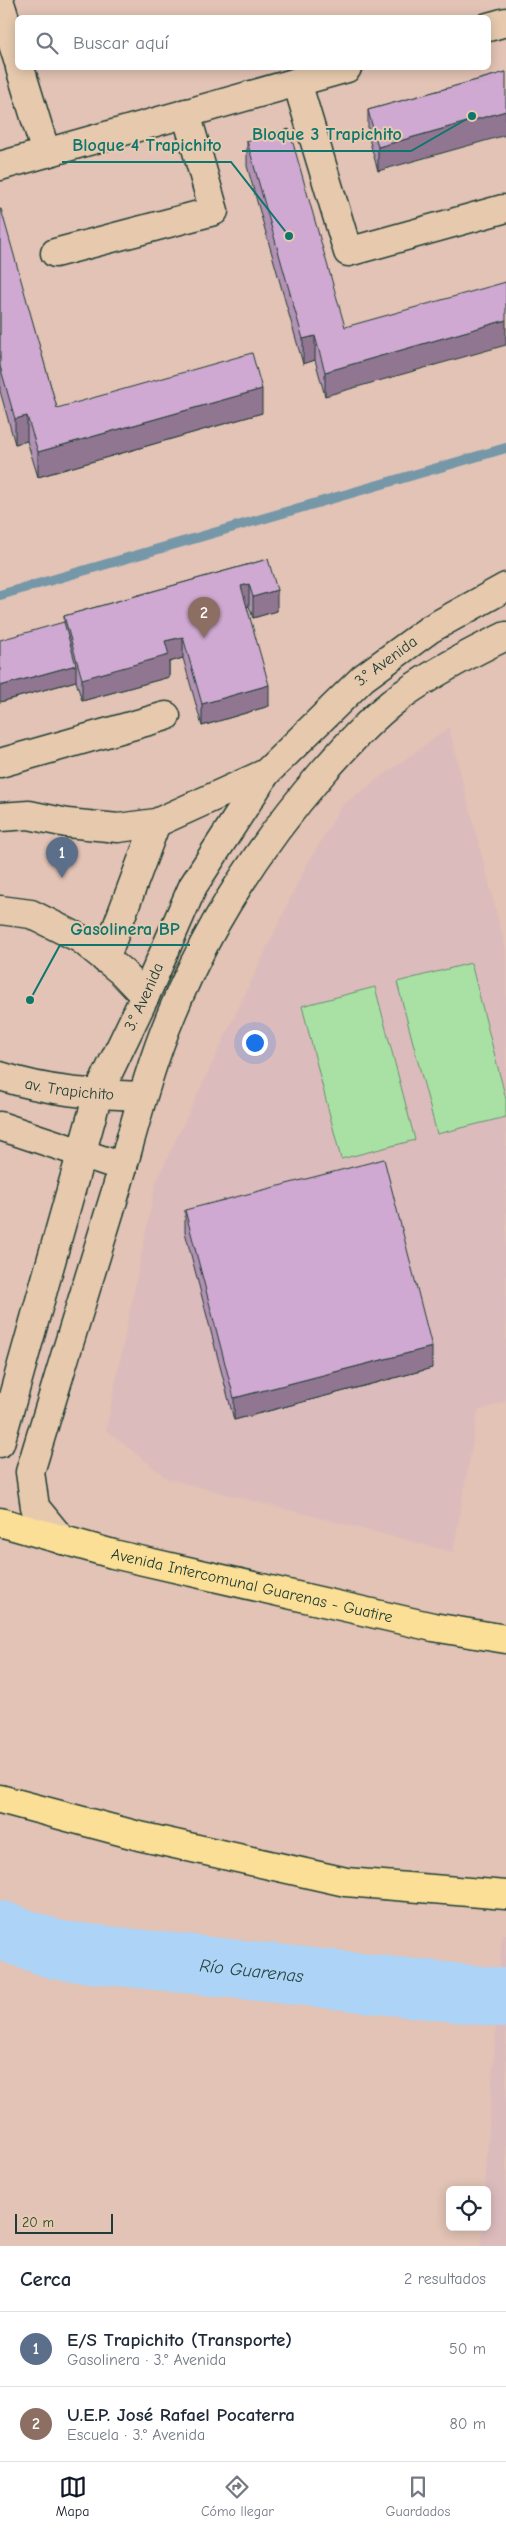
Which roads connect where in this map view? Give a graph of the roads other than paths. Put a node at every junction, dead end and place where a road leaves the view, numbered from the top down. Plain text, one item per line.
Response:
1 (0, 3) edge
2 (506, 22) edge
3 (491, 26) edge
4 (15, 50) edge
5 (21, 70) edge
6 (340, 70) edge
7 (297, 82) junction
8 (186, 113) junction
9 (46, 153) junction
10 (0, 166) edge
11 (503, 209) dead end
12 (55, 253) dead end
13 (506, 587) edge
14 (506, 636) edge
15 (166, 716) dead end
16 (0, 764) edge
17 (266, 773) junction
18 (0, 817) edge
19 (156, 823) junction
20 (0, 910) edge
21 (105, 959) junction
22 (145, 996) junction
23 (0, 1076) edge
24 (98, 1094) junction
25 (141, 1096) junction
26 (0, 1126) edge
27 (82, 1154) junction
28 (123, 1167) junction
29 (0, 1443) edge
30 (0, 1522) edge
31 (62, 1540) junction
32 (506, 1639) edge
33 (0, 1800) edge
34 (506, 1895) edge

1 - 4 street
2 - 3 street
5 - 9 street
6 - 7 street
7 - 8 street
7 - 11 street
8 - 9 street
8 - 12 street
9 - 10 street
13 - 17 street, 3.° Avenida
14 - 25 street, 3.° Avenida
15 - 16 street
17 - 19 street
17 - 22 street, 3.° Avenida
18 - 19 street
19 - 21 street
20 - 21 street
21 - 22 street
22 - 24 street, 3.° Avenida
23 - 24 street, av. Trapichito
24 - 25 street, av. Trapichito
24 - 27 street, 3.° Avenida
25 - 28 street, 3.° Avenida
26 - 27 street
27 - 28 street
27 - 29 street, 3.° Avenida
28 - 31 street, 3.° Avenida
30 - 31 main road, Avenida Intercomunal Guarenas - Guatire
31 - 32 main road, Avenida Intercomunal Guarenas - Guatire
33 - 34 main road

